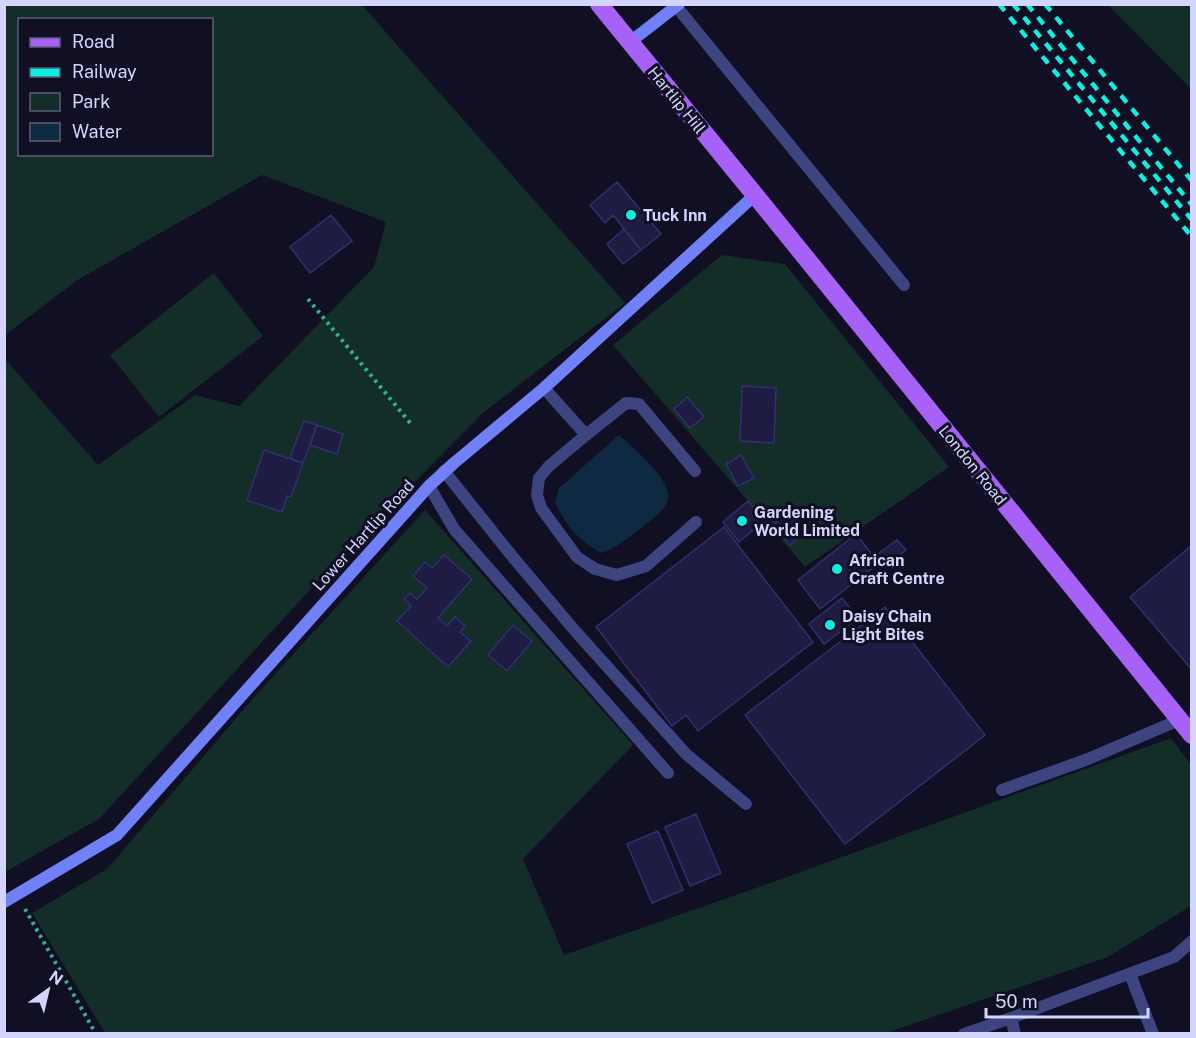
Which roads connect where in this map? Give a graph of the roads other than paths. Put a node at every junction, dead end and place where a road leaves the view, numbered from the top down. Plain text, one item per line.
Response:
1 (599, 4) edge
2 (677, 5) edge
3 (630, 42) junction
4 (755, 195) junction
5 (904, 285) dead end
6 (544, 388) junction
7 (586, 435) junction
8 (444, 471) junction
9 (695, 471) dead end
10 (429, 486) junction
11 (696, 522) dead end
12 (1179, 720) junction
13 (1191, 735) edge
14 (668, 773) dead end
15 (1002, 790) dead end
16 (746, 804) dead end
17 (4, 902) edge
18 (1191, 941) edge
19 (1130, 974) junction
20 (1011, 1018) junction
21 (964, 1034) edge
22 (1015, 1034) edge
23 (1153, 1034) edge

1 - 3 main road, Hartlip Hill
2 - 3 street
2 - 5 street
3 - 4 main road, Hartlip Hill
4 - 6 street, Lower Hartlip Road
4 - 12 main road, London Road
6 - 7 street
6 - 8 street, Lower Hartlip Road
7 - 9 street
7 - 11 street
8 - 10 street, Lower Hartlip Road
8 - 16 street
10 - 14 street
10 - 17 street, Lower Hartlip Road
12 - 13 main road, London Road
12 - 15 street
18 - 19 street
19 - 20 street
19 - 23 street
20 - 21 street
20 - 22 street

